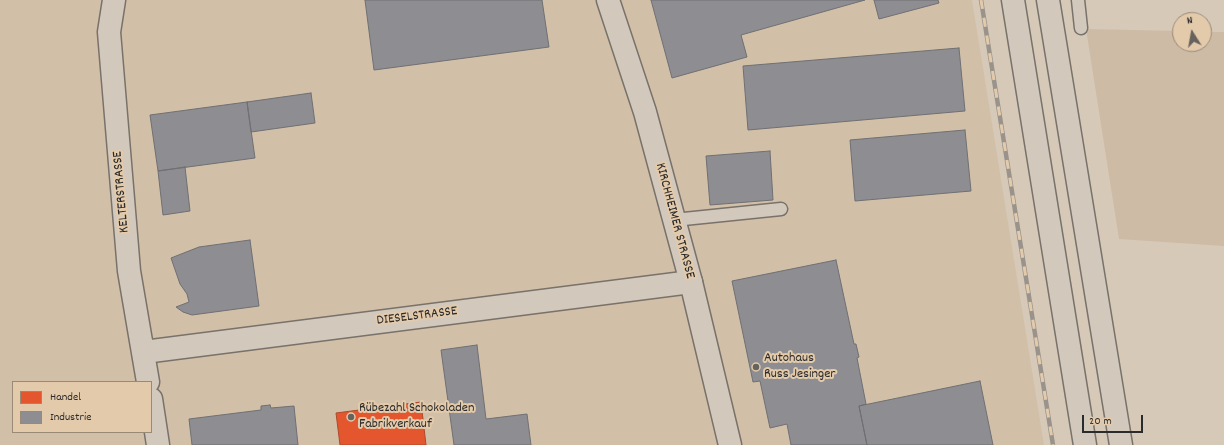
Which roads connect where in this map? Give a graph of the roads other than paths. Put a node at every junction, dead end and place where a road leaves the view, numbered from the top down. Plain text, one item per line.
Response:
1 (114, 0) edge
2 (608, 0) edge
3 (1012, 0) edge
4 (1048, 0) edge
5 (1078, 0) edge
6 (1081, 28) dead end
7 (781, 209) dead end
8 (674, 220) junction
9 (691, 282) junction
10 (144, 352) junction
11 (148, 381) edge
12 (152, 406) edge
13 (158, 445) edge
14 (730, 445) edge
15 (1085, 445) edge
16 (1121, 445) edge

1 - 10 street, KELTERSTRASSE
2 - 8 street, KIRCHHEIMER STRASSE
3 - 15 street
4 - 16 street
5 - 6 lane
7 - 8 lane
8 - 9 street, KIRCHHEIMER STRASSE
9 - 10 street, DIESELSTRASSE
9 - 14 street, KIRCHHEIMER STRASSE
10 - 11 street, KELTERSTRASSE
12 - 13 street

